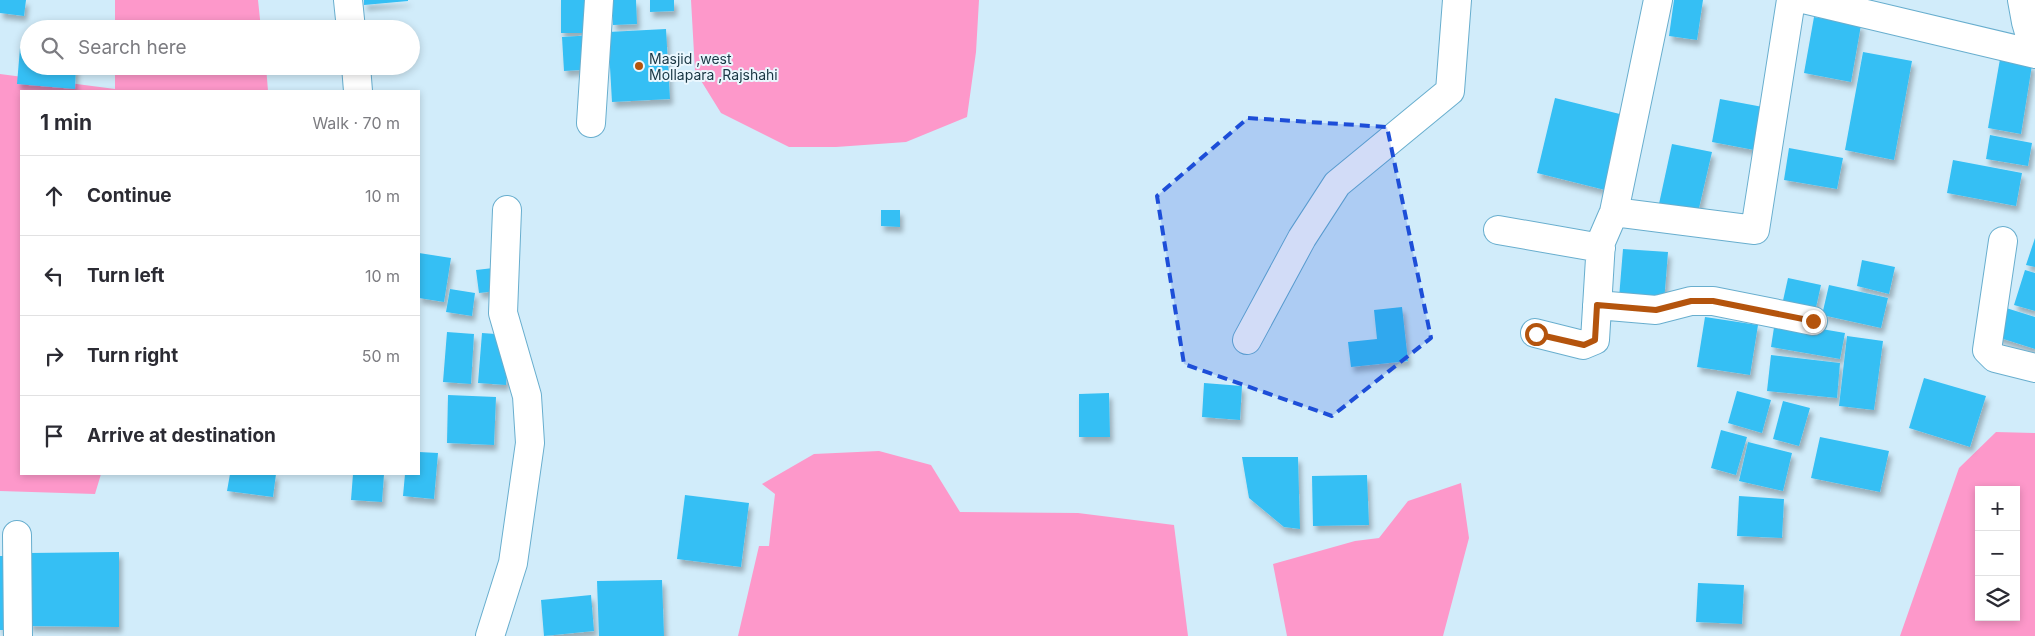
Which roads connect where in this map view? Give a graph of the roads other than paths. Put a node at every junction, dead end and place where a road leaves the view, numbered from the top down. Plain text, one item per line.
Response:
1 (348, 0) edge
2 (599, 0) edge
3 (1457, 0) edge
4 (1658, 0) edge
5 (1790, 0) edge
6 (1807, 0) edge
7 (2022, 0) edge
8 (351, 20) edge
9 (2035, 54) edge
10 (357, 75) edge
11 (358, 90) edge
12 (591, 123) dead end
13 (507, 210) dead end
14 (1614, 212) junction
15 (1498, 230) dead end
16 (2003, 241) dead end
17 (1601, 248) junction
18 (1597, 305) junction
19 (1813, 321) dead end
20 (1536, 334) dead end
21 (1248, 340) dead end
22 (2035, 368) edge
23 (17, 535) dead end
24 (18, 636) edge
25 (490, 636) edge

1 - 8 street
2 - 12 street
3 - 21 street
4 - 14 street
5 - 14 street
6 - 9 street
7 - 9 street
10 - 11 street
13 - 25 street
14 - 17 street
15 - 17 street
16 - 22 street
17 - 18 street
18 - 19 street
18 - 20 street
23 - 24 street

